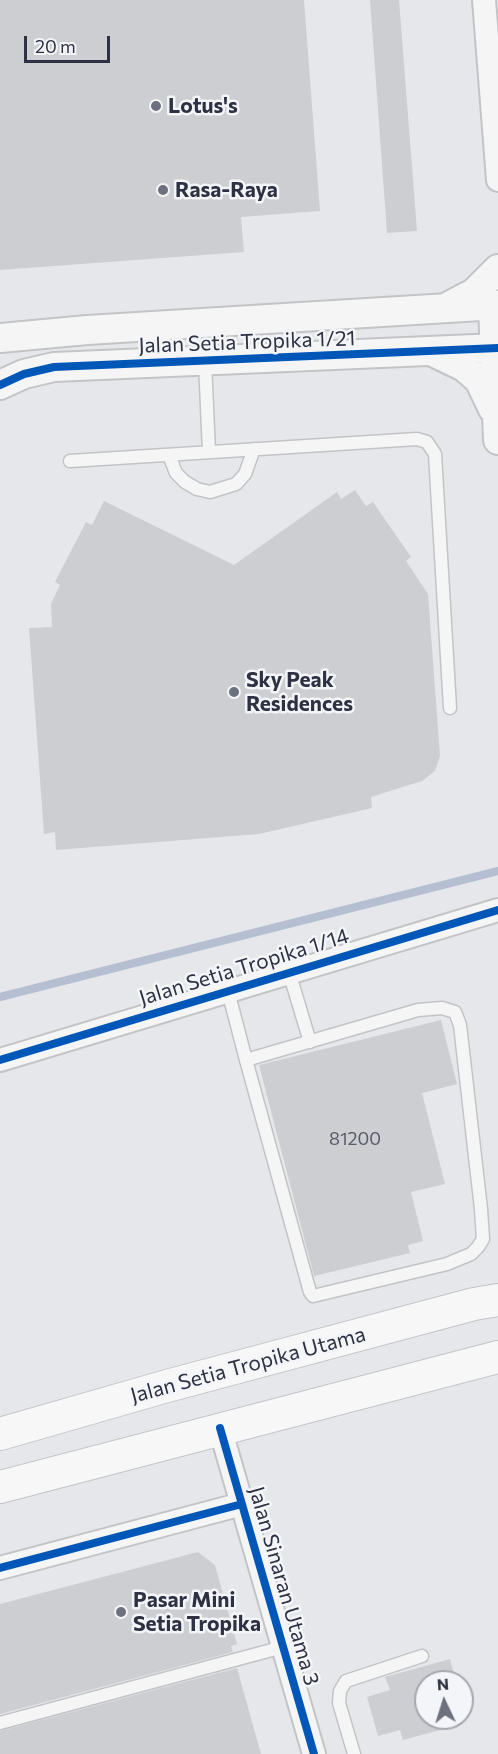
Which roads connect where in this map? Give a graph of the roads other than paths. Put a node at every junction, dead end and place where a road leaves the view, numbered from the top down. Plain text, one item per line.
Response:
1 (484, 0) edge
2 (492, 23) edge
3 (498, 180) edge
4 (498, 269) edge
5 (496, 299) edge
6 (444, 309) junction
7 (0, 338) edge
8 (496, 348) edge
9 (435, 353) junction
10 (205, 362) junction
11 (0, 385) edge
12 (497, 428) edge
13 (254, 449) junction
14 (210, 452) junction
15 (169, 455) junction
16 (70, 461) dead end
17 (450, 708) dead end
18 (498, 910) edge
19 (289, 972) junction
20 (228, 992) junction
21 (310, 1042) junction
22 (0, 1060) edge
23 (246, 1060) junction
24 (490, 1299) edge
25 (498, 1358) edge
26 (220, 1428) junction
27 (0, 1434) edge
28 (0, 1487) edge
29 (242, 1504) junction
30 (0, 1568) edge
31 (283, 1647) junction
32 (422, 1656) dead end
33 (0, 1723) edge
34 (314, 1754) edge
35 (354, 1754) edge

1 - 2 street
2 - 3 street
4 - 6 street
5 - 6 street, Jalan Setia Tropika 1/21
5 - 8 street
6 - 7 street, Jalan Setia Tropika 1/21
8 - 9 street, Jalan Setia Tropika 1/21
8 - 12 street
9 - 10 street, Jalan Setia Tropika 1/21
9 - 12 street
10 - 11 street, Jalan Setia Tropika 1/21
10 - 14 lane
13 - 14 lane
13 - 15 lane
13 - 17 lane
14 - 15 lane
15 - 16 lane
18 - 19 street, Jalan Setia Tropika 1/14
19 - 20 street, Jalan Setia Tropika 1/14
19 - 21 lane
20 - 22 street, Jalan Setia Tropika 1/14
20 - 23 lane
21 - 23 lane
21 - 23 lane
24 - 27 main road, Jalan Setia Tropika Utama
25 - 26 main road
26 - 28 main road
26 - 29 street, Jalan Sinaran Utama 3
29 - 30 street
29 - 31 street, Jalan Sinaran Utama 3
31 - 33 lane
31 - 34 street, Jalan Sinaran Utama 3
32 - 35 lane

